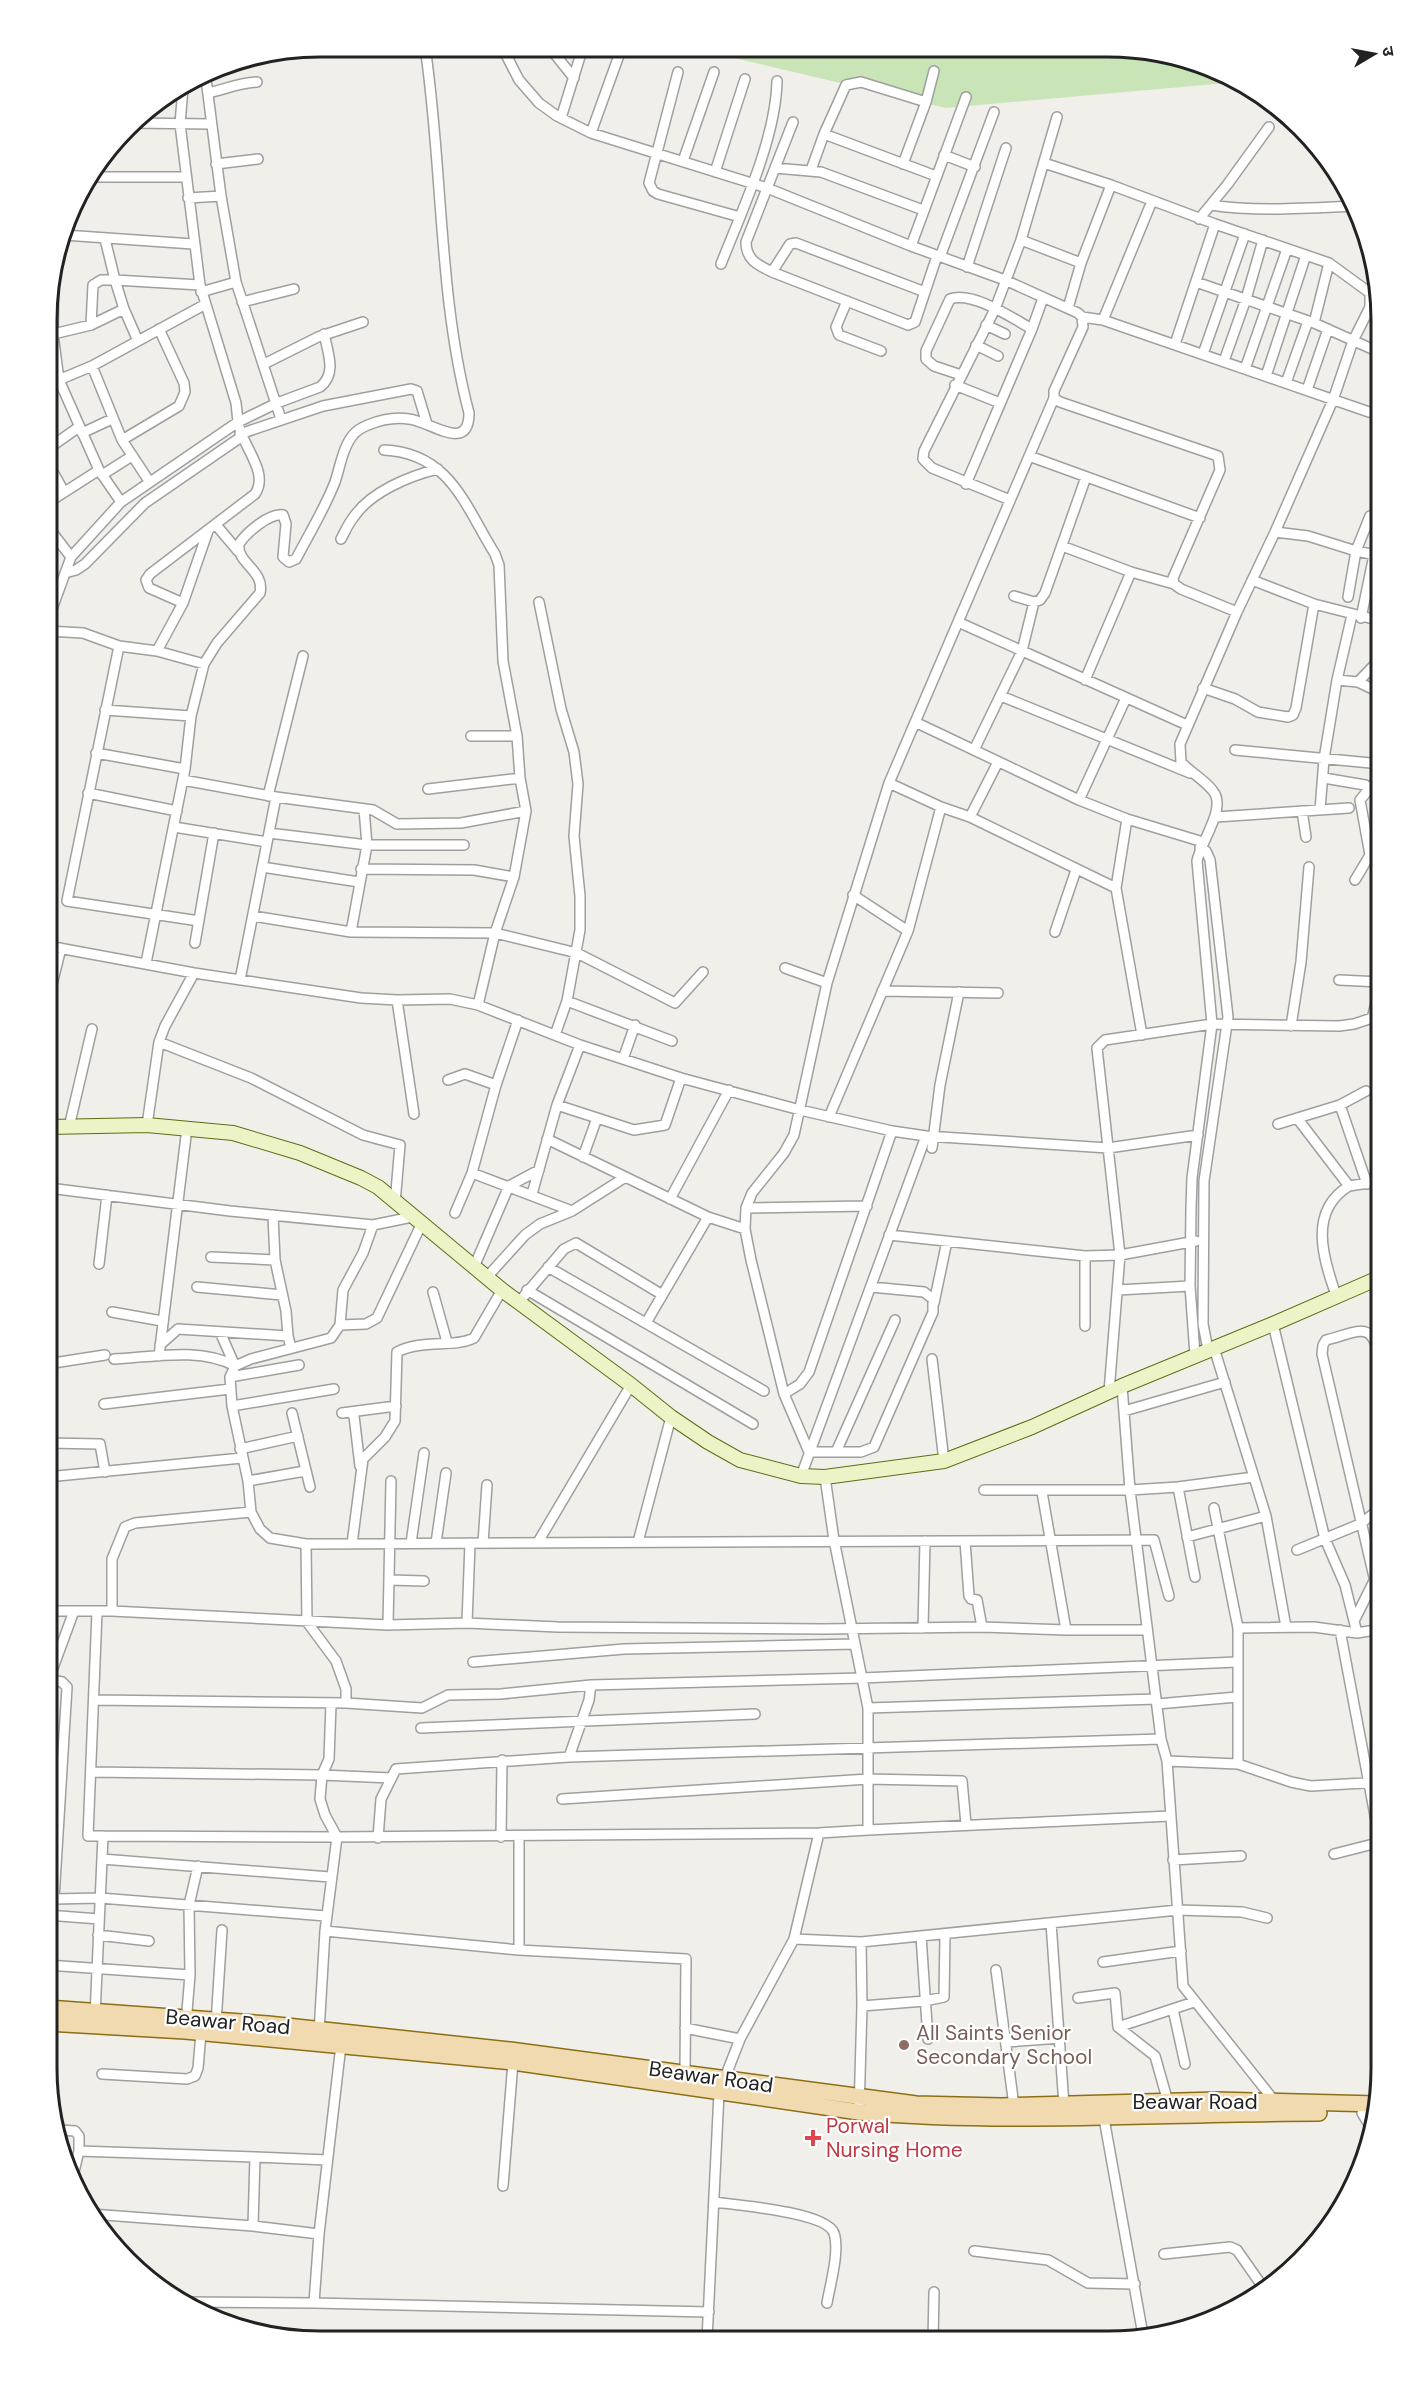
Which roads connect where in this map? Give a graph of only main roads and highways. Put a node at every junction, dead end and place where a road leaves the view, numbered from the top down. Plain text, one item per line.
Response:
1 (57, 2009) edge
2 (57, 2024) edge
3 (186, 2025) junction
4 (318, 2037) junction
5 (722, 2085) junction
6 (1278, 2107) junction
7 (1103, 2110) junction
8 (964, 2112) junction
9 (1367, 2113) edge

1 - 3 main road, Beawar Road
2 - 3 main road, Beawar Road
3 - 4 main road, Beawar Road
4 - 5 main road, Beawar Road
4 - 5 main road, Beawar Road
5 - 8 main road, Beawar Road
6 - 7 main road, Beawar Road
6 - 7 main road, Beawar Road
6 - 9 main road, Beawar Road
7 - 8 main road, Beawar Road
7 - 8 main road, Beawar Road

